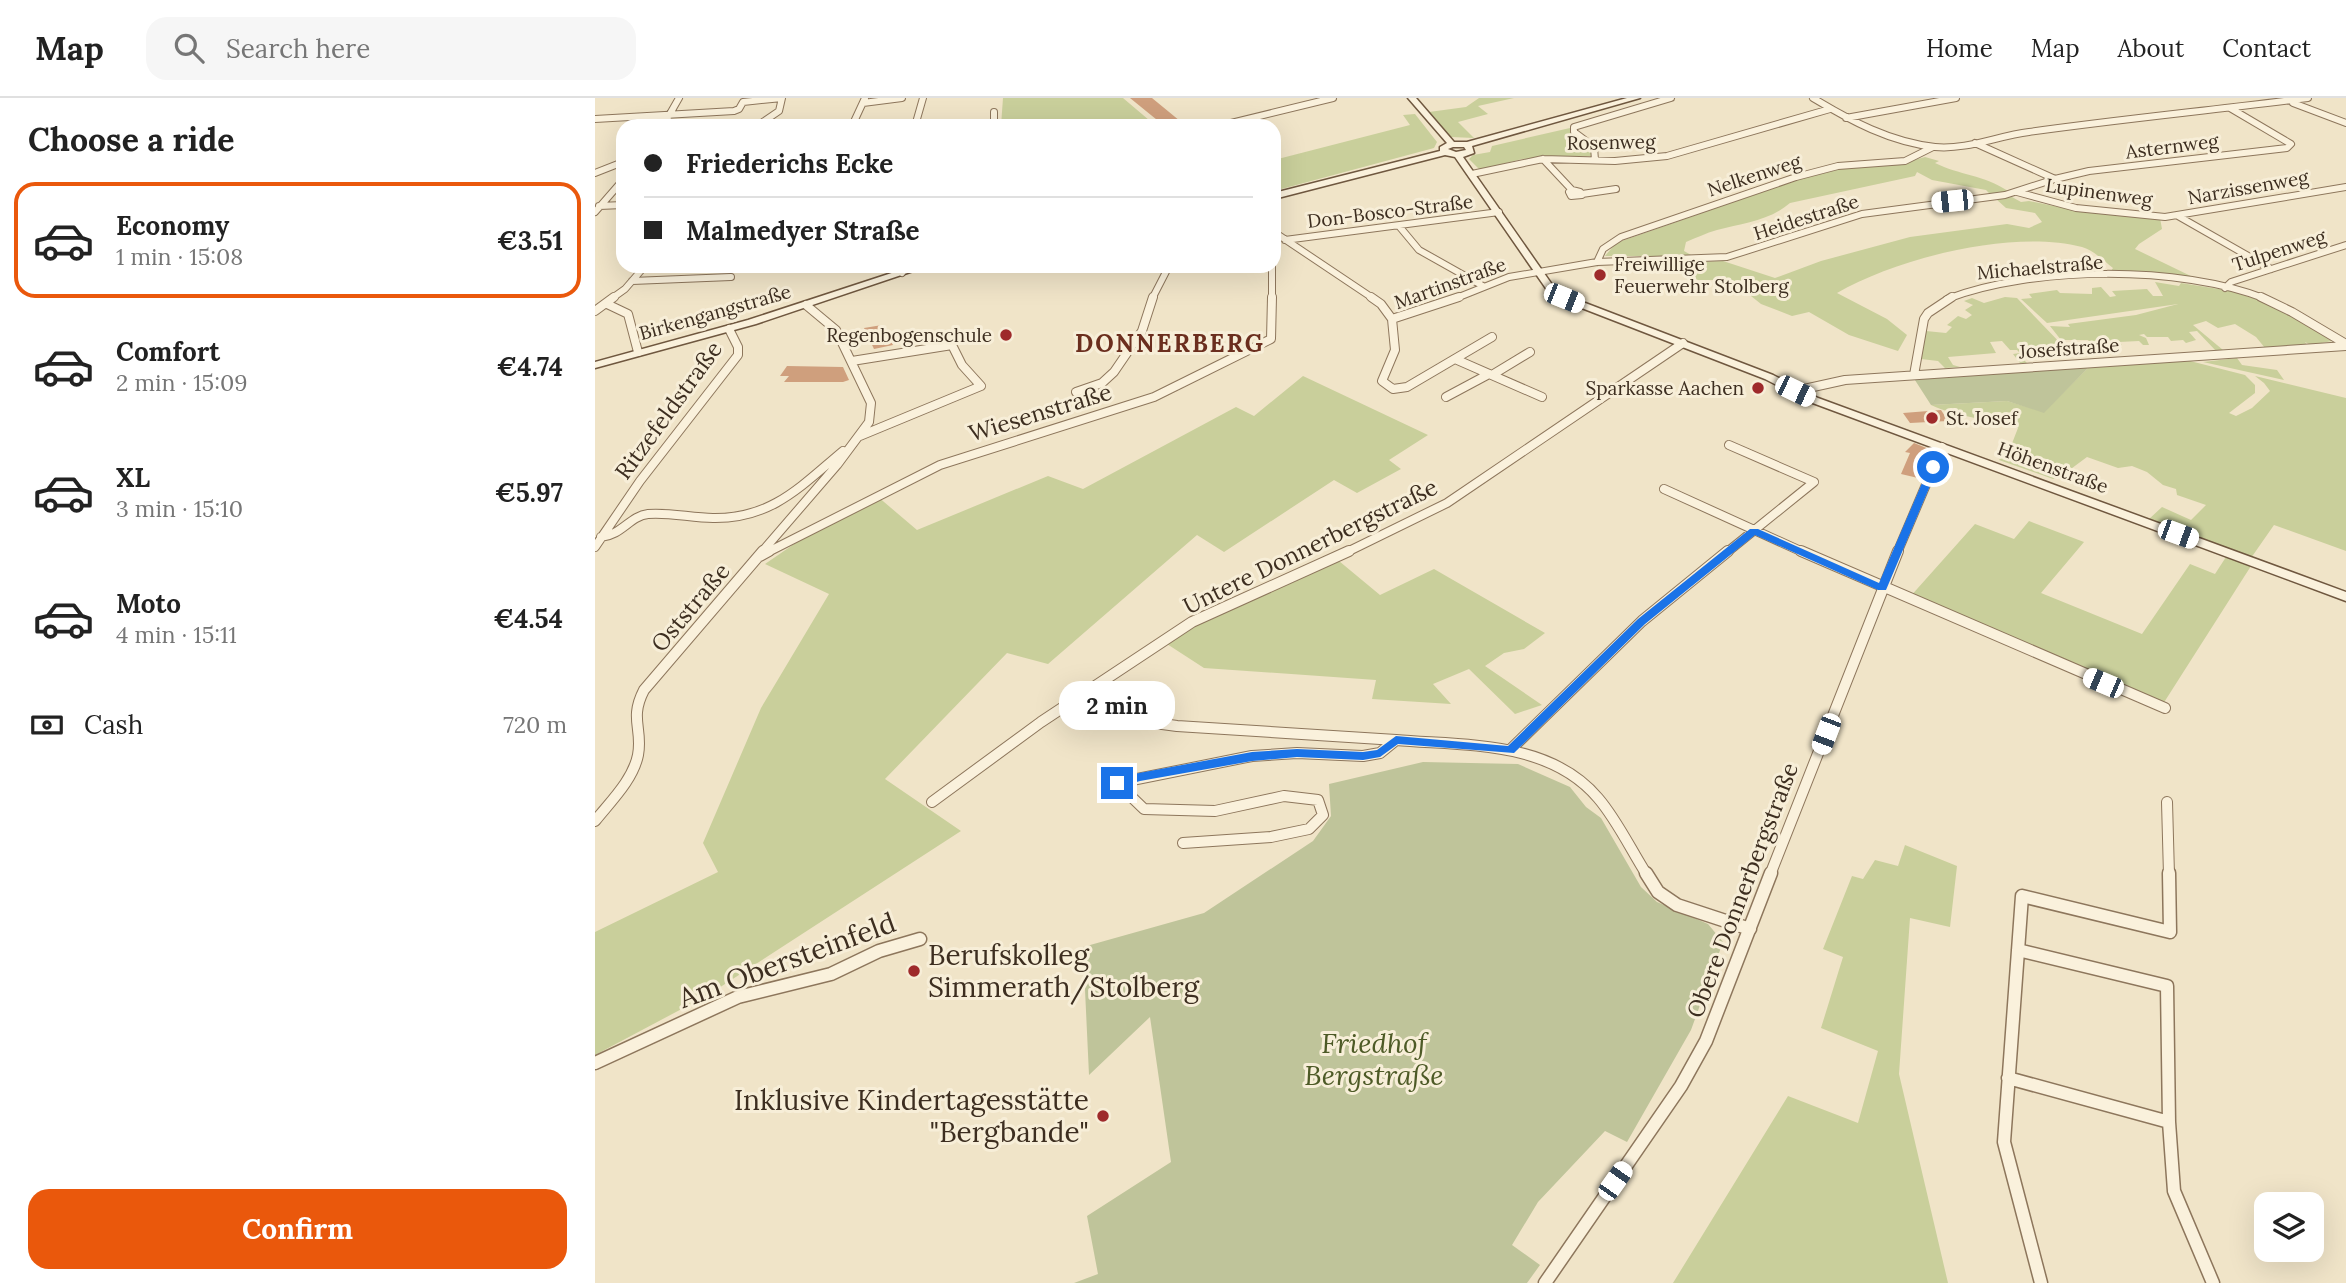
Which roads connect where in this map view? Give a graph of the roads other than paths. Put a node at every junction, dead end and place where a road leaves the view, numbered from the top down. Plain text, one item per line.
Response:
1 (679, 98) edge
2 (782, 98) edge
3 (902, 98) edge
4 (923, 98) edge
5 (1333, 98) edge
6 (1412, 98) edge
7 (1636, 98) edge
8 (1671, 98) edge
9 (1813, 98) edge
10 (1956, 98) edge
11 (2308, 98) edge
12 (864, 101) edge
13 (2286, 102) junction
14 (2230, 107) junction
15 (1831, 109) junction
16 (994, 112) dead end
17 (669, 115) junction
18 (1845, 118) junction
19 (595, 119) edge
20 (667, 119) edge
21 (767, 119) edge
22 (855, 119) edge
23 (917, 119) edge
24 (994, 119) edge
25 (1247, 119) edge
26 (2346, 123) edge
27 (1975, 143) junction
28 (1452, 144) junction
29 (1467, 145) junction
30 (1933, 147) junction
31 (1444, 152) junction
32 (1458, 155) junction
33 (1543, 159) junction
34 (1595, 160) junction
35 (616, 165) edge
36 (595, 173) edge
37 (1472, 174) junction
38 (2055, 179) junction
39 (2039, 183) joint
40 (616, 187) edge
41 (2346, 187) edge
42 (1616, 189) dead end
43 (2017, 192) junction
44 (1281, 193) edge
45 (616, 205) edge
46 (598, 206) edge
47 (595, 212) edge
48 (1499, 212) junction
49 (2178, 216) junction
50 (1399, 226) junction
51 (1281, 237) edge
52 (1285, 240) junction
53 (2346, 245) edge
54 (1597, 261) junction
55 (2270, 269) junction
56 (1538, 271) junction
57 (639, 273) edge
58 (888, 273) edge
59 (1166, 273) edge
60 (1272, 273) edge
61 (731, 277) dead end
62 (632, 281) junction
63 (1483, 286) junction
64 (2225, 288) junction
65 (607, 304) junction
66 (806, 305) junction
67 (595, 311) edge
68 (1392, 319) junction
69 (729, 329) junction
70 (1492, 337) dead end
71 (1683, 343) junction
72 (2346, 345) edge
73 (638, 352) junction
74 (1530, 352) dead end
75 (1455, 359) junction
76 (852, 361) junction
77 (595, 365) edge
78 (1491, 374) junction
79 (1914, 375) junction
80 (1795, 391) junction
81 (1076, 392) dead end
82 (1446, 397) dead end
83 (1542, 397) dead end
84 (857, 439) junction
85 (1729, 445) dead end
86 (1942, 447) junction
87 (1664, 489) dead end
88 (1754, 531) junction
89 (601, 537) junction
90 (595, 547) edge
91 (756, 558) junction
92 (1882, 588) junction
93 (2346, 597) edge
94 (1092, 688) junction
95 (2165, 708) dead end
96 (1396, 740) junction
97 (1510, 750) junction
98 (932, 802) dead end
99 (2167, 802) dead end
100 (595, 821) edge
101 (1182, 843) dead end
102 (1751, 929) junction
103 (920, 939) dead end
104 (2018, 950) junction
105 (595, 1063) edge
106 (2008, 1078) junction
107 (2169, 1122) junction
108 (1545, 1283) edge
109 (2041, 1283) edge
110 (2213, 1283) edge

1 - 17 street
2 - 17 street
2 - 21 street
3 - 12 street
4 - 23 street
5 - 25 street
6 - 28 street
7 - 29 street
8 - 34 street
9 - 15 street
10 - 18 street
11 - 13 street
12 - 22 street
13 - 14 street
13 - 26 street
14 - 27 street
14 - 38 street, Asternweg
15 - 18 street
15 - 34 street, Rosenweg
16 - 24 street
17 - 19 street
17 - 20 street
18 - 30 street
27 - 30 street
27 - 38 street
28 - 29 street
28 - 31 street
29 - 32 street
30 - 54 street, Nelkenweg
31 - 32 street
31 - 44 street
32 - 37 street, Höhenstraße
33 - 34 street, Rosenweg
33 - 37 street, Rosenweg
33 - 42 street
35 - 36 street
37 - 48 street, Höhenstraße
38 - 39 street, Asternweg
39 - 43 street, Heidestraße
40 - 46 street
41 - 49 street, Narzissenweg
43 - 49 street, Lupinenweg
43 - 54 street, Heidestraße
45 - 46 street
46 - 47 street
48 - 50 street, Don-Bosco-Straße
48 - 56 street, Höhenstraße
49 - 55 street, Narzissenweg
50 - 52 street, Don-Bosco-Straße
50 - 63 street
51 - 52 street
52 - 68 street
53 - 55 street, Tulpenweg
54 - 56 street, Heidestraße
55 - 64 street, Tulpenweg
56 - 63 street, Martinstraße
56 - 71 street, Höhenstraße
57 - 62 street
58 - 66 street, Birkengangstraße
59 - 81 street
60 - 91 street, Wiesenstraße
61 - 62 street
62 - 65 street
63 - 68 street, Martinstraße
64 - 72 street, Michaelstraße
64 - 79 street, Michaelstraße
65 - 67 street
65 - 73 street
66 - 69 street, Birkengangstraße
66 - 76 street, Oststraße
68 - 75 street, Martinstraße
69 - 73 street, Birkengangstraße
69 - 89 street, Ritzefeldstraße
70 - 75 street, Martinstraße
71 - 80 street, Höhenstraße
71 - 94 street, Untere Donnerbergstraße
72 - 79 street, Josefstraße
73 - 77 street, Birkengangstraße
74 - 78 street
75 - 78 street
76 - 84 street, Oststraße
76 - 84 street
78 - 82 street
78 - 83 street
79 - 80 street, Josefstraße
80 - 86 street, Höhenstraße
84 - 89 street
84 - 91 street, Oststraße
85 - 88 street
86 - 92 street, Obere Donnerbergstraße
86 - 93 street, Höhenstraße
87 - 88 street
88 - 92 street
88 - 97 street
89 - 90 street, Ritzefeldstraße
91 - 100 street, Oststraße
92 - 95 street
92 - 102 street, Obere Donnerbergstraße
94 - 96 street
94 - 98 street, Untere Donnerbergstraße
96 - 97 street
96 - 101 street
97 - 102 street
99 - 104 street
102 - 108 street, Obere Donnerbergstraße
103 - 105 street, Am Obersteinfeld
104 - 106 street
104 - 107 street
106 - 107 street
106 - 109 street
107 - 110 street

